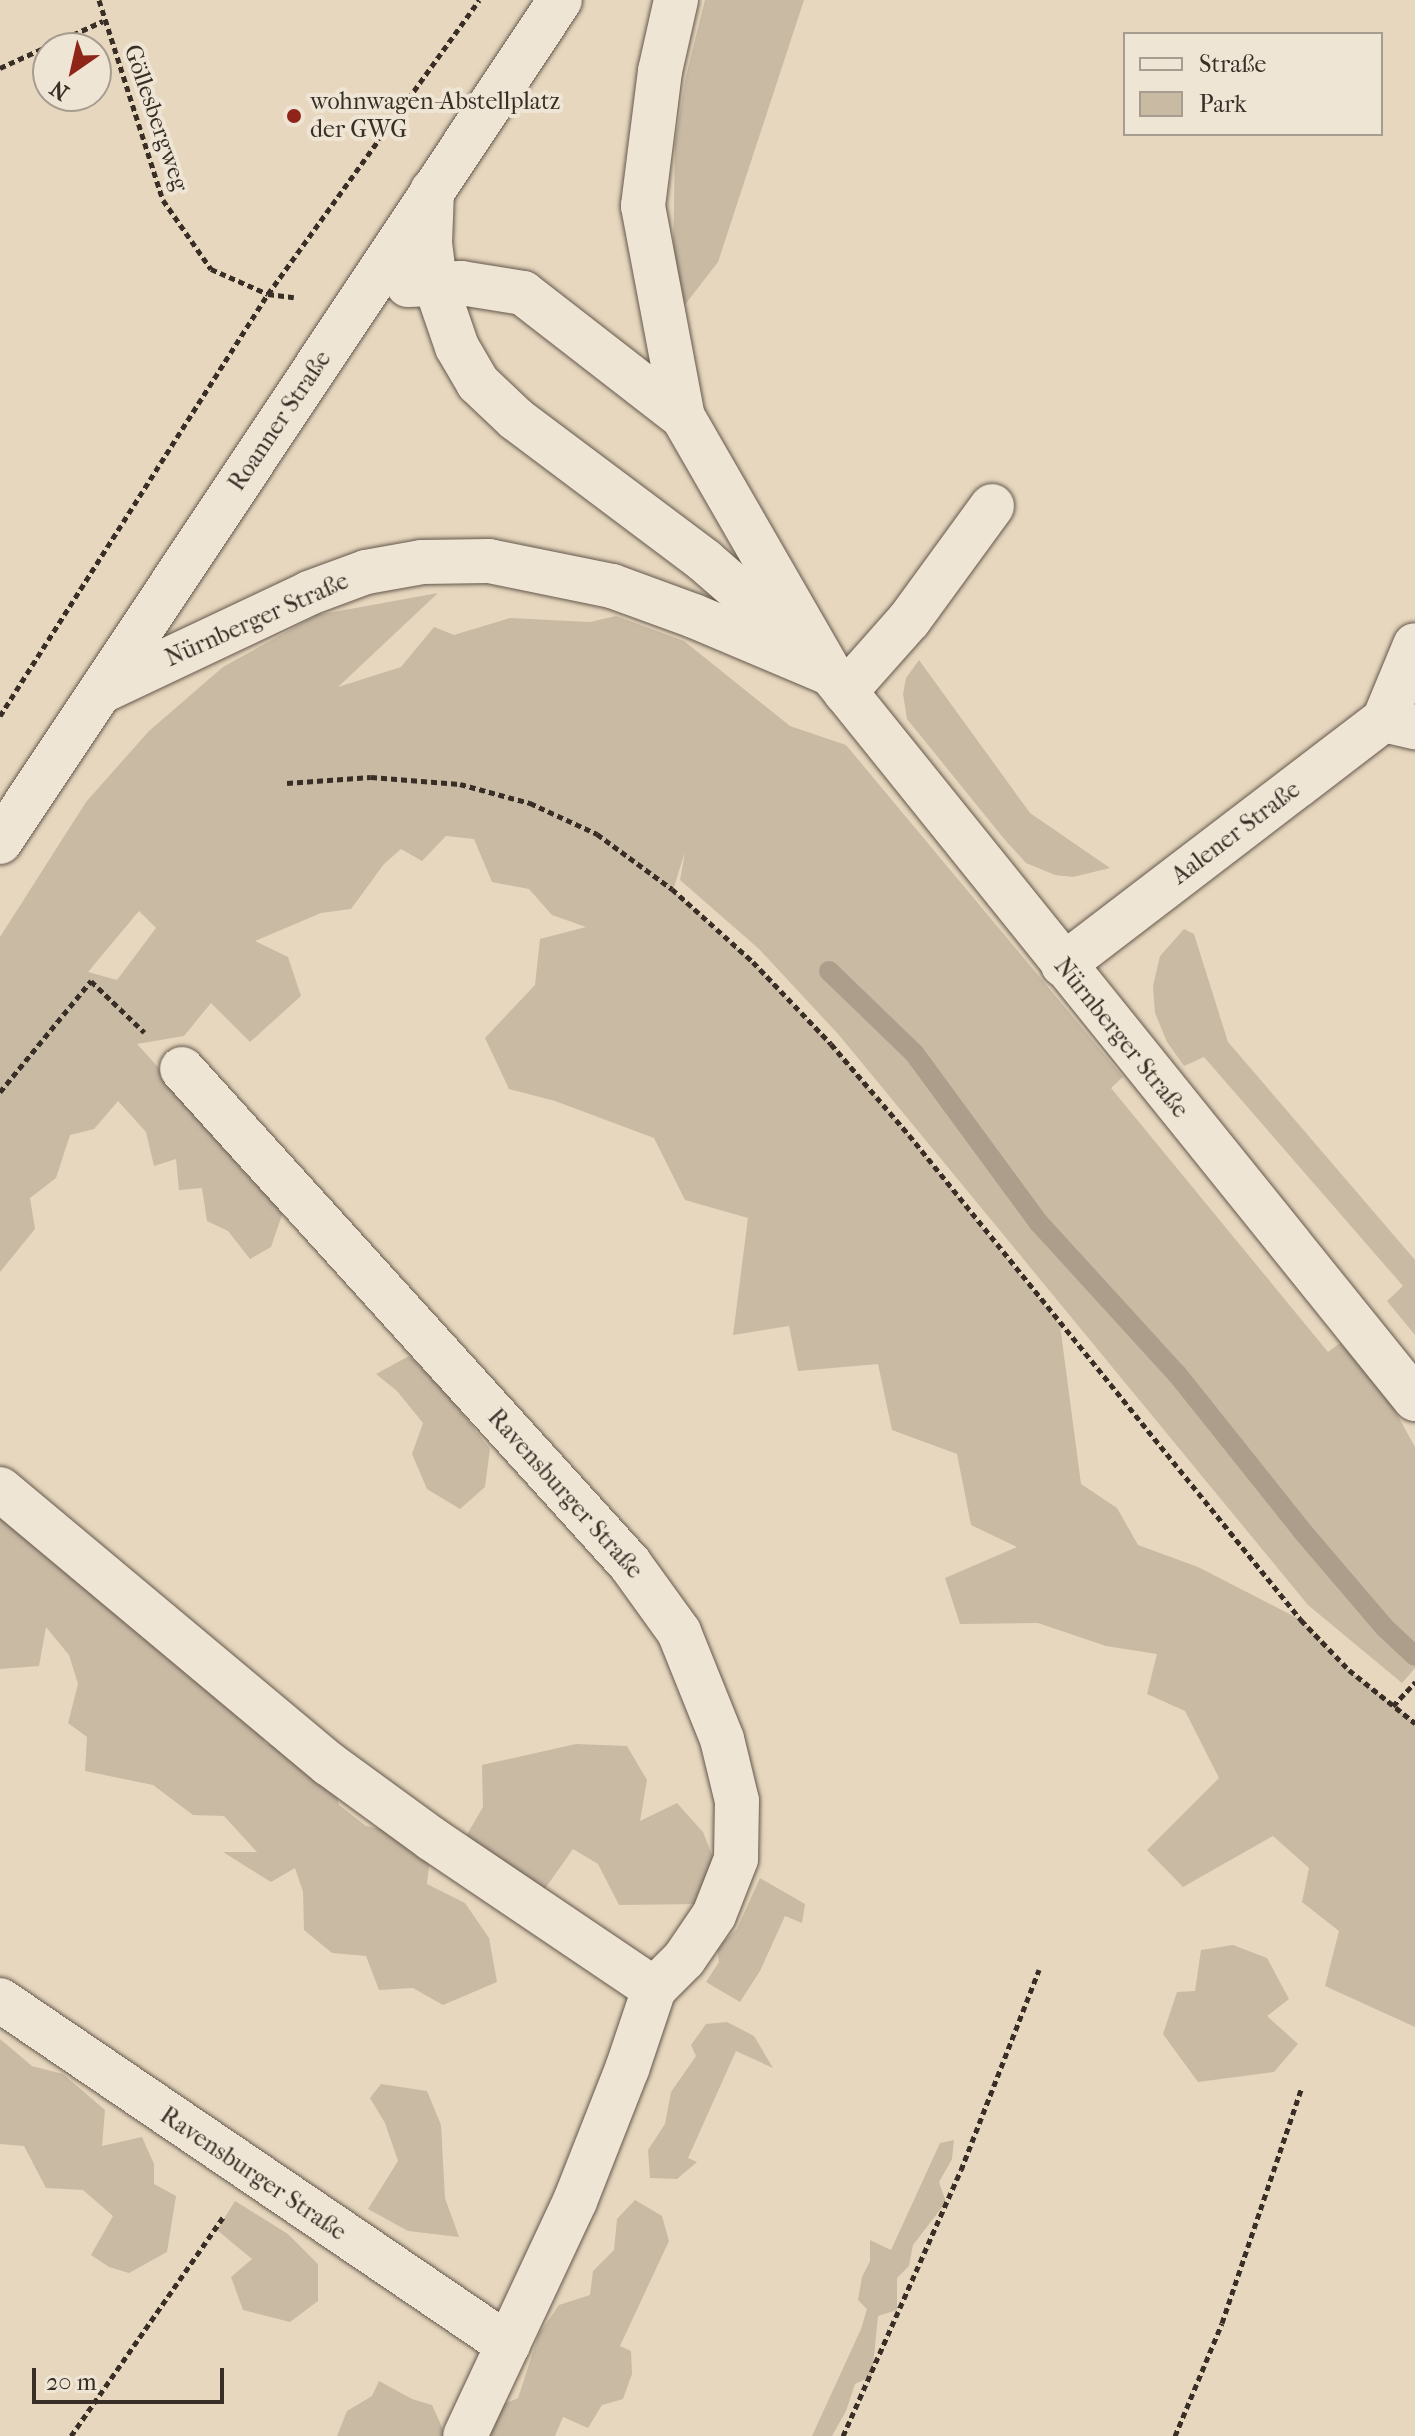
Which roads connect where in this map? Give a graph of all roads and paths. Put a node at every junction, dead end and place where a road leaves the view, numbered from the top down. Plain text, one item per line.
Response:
1 (99, 0) edge
2 (479, 0) edge
3 (560, 0) edge
4 (676, 0) edge
5 (103, 21) junction
6 (0, 68) edge
7 (432, 191) junction
8 (435, 283) junction
9 (268, 294) junction
10 (359, 302) junction
11 (683, 417) junction
12 (992, 506) dead end
13 (1415, 645) edge
14 (838, 683) junction
15 (100, 692) junction
16 (0, 716) edge
17 (1400, 724) edge
18 (287, 783) dead end
19 (0, 842) edge
20 (1063, 965) junction
21 (182, 1069) joint
22 (0, 1092) edge
23 (1415, 1399) edge
24 (0, 1489) edge
25 (1415, 1682) edge
26 (1393, 1706) junction
27 (1415, 1723) edge
28 (1039, 1970) dead end
29 (654, 1989) junction
30 (0, 2000) edge
31 (1302, 2087) dead end
32 (253, 2174) junction
33 (508, 2345) junction
34 (71, 2436) edge
35 (465, 2436) edge
36 (843, 2436) edge
37 (1175, 2436) edge

1 - 5 path, Göllesbergweg
2 - 9 path
3 - 7 street, Roanner Straße
4 - 11 street, Nürnberger Straße
5 - 6 path
5 - 9 path, Göllesbergweg
7 - 8 street, Nürnberger Straße
7 - 10 street, Roanner Straße
8 - 10 street, Nürnberger Straße
8 - 11 street, Nürnberger Straße
8 - 14 street, Nürnberger Straße
9 - 16 path
10 - 15 street, Roanner Straße
11 - 14 street, Nürnberger Straße
12 - 14 street
13 - 17 street
14 - 15 street, Nürnberger Straße
14 - 20 street, Nürnberger Straße
15 - 19 street, Roanner Straße
17 - 20 street, Aalener Straße
18 - 26 path
20 - 23 street, Nürnberger Straße
21 - 22 path
21 - 29 street, Ravensburger Straße
24 - 29 street
25 - 26 path
26 - 27 path
28 - 36 path
29 - 33 street, Ravensburger Straße
30 - 32 street, Ravensburger Straße
31 - 37 path
32 - 33 street, Ravensburger Straße
32 - 34 path
33 - 35 street, Ravensburger Straße

